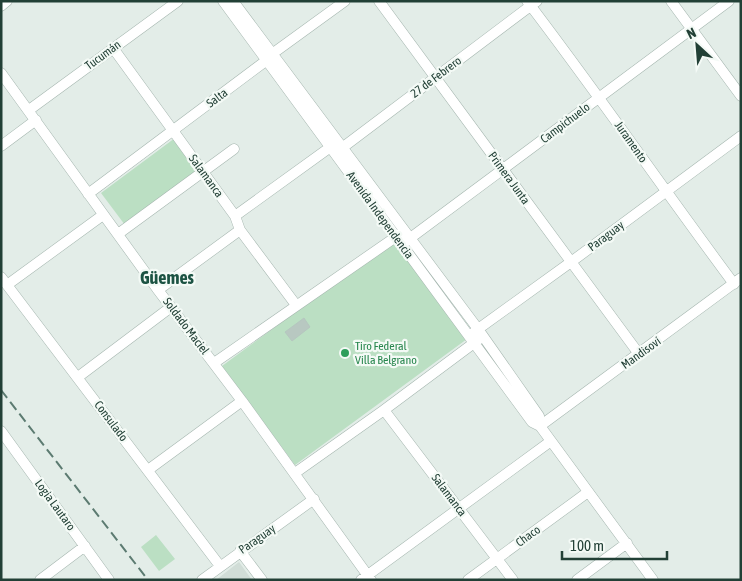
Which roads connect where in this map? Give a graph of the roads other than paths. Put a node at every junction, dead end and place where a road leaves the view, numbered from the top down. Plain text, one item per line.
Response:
1 (7, 1) edge
2 (178, 1) edge
3 (222, 1) edge
4 (234, 1) edge
5 (345, 1) edge
6 (379, 1) edge
7 (671, 1) edge
8 (729, 1) edge
9 (532, 3) edge
10 (1, 6) edge
11 (692, 29) junction
12 (113, 48) junction
13 (270, 57) junction
14 (1, 72) edge
15 (435, 78) junction
16 (741, 96) edge
17 (599, 97) junction
18 (29, 110) junction
19 (36, 120) junction
20 (174, 131) junction
21 (741, 136) edge
22 (1, 146) edge
23 (336, 148) junction
24 (234, 149) dead end
25 (503, 170) junction
26 (203, 171) junction
27 (666, 192) junction
28 (88, 194) junction
29 (103, 215) junction
30 (235, 216) junction
31 (240, 230) junction
32 (118, 234) junction
33 (402, 238) junction
34 (572, 262) junction
35 (4, 281) edge
36 (737, 281) edge
37 (158, 290) junction
38 (296, 305) junction
39 (171, 307) junction
40 (476, 336) junction
41 (640, 354) junction
42 (214, 363) junction
43 (78, 378) junction
44 (242, 401) junction
45 (384, 410) junction
46 (540, 426) junction
47 (1, 432) edge
48 (551, 441) junction
49 (148, 470) junction
50 (295, 473) junction
51 (588, 492) junction
52 (314, 499) junction
53 (460, 509) junction
54 (627, 543) junction
55 (85, 546) junction
56 (240, 551) junction
57 (497, 559) junction
58 (220, 566) junction
59 (367, 578) edge
60 (40, 580) edge
61 (109, 580) edge
62 (202, 580) edge
63 (262, 580) edge
64 (468, 580) edge
65 (513, 580) edge
66 (577, 580) edge
67 (653, 580) edge

1 - 10 street
2 - 12 street, Tucumán
3 - 13 street, Avenida Independencia
4 - 13 street, Avenida Independencia
5 - 13 street, Salta
6 - 15 street, Primera Junta
7 - 11 street
8 - 11 street, Campichuelo
9 - 15 street, 27 de Febrero
9 - 17 street, Juramento
11 - 16 street
11 - 17 street, Campichuelo
12 - 18 street, Tucumán
12 - 20 street, Salamanca
13 - 20 street, Salta
13 - 23 street, Avenida Independencia
14 - 18 street, Soldado Maciel
15 - 23 street, 27 de Febrero
15 - 25 street, Primera Junta
17 - 25 street, Campichuelo
17 - 27 street, Juramento
18 - 19 street, Soldado Maciel
19 - 22 street
19 - 28 street, Soldado Maciel
20 - 26 street, Salamanca
20 - 28 street, Salta
21 - 27 street, Paraguay
23 - 30 street, 27 de Febrero
23 - 33 street, Avenida Independencia
24 - 26 street
25 - 33 street, Campichuelo
25 - 34 street, Primera Junta
26 - 30 street, Salamanca
26 - 32 street
27 - 34 street, Paraguay
27 - 36 street, Juramento
28 - 29 street, Soldado Maciel
29 - 32 street, Soldado Maciel
29 - 35 street
30 - 31 street, Salamanca
31 - 37 street
31 - 38 street, Salamanca
32 - 37 street, Soldado Maciel
33 - 38 street, Campichuelo
33 - 40 street, Avenida Independencia
34 - 40 street, Paraguay
34 - 41 street, Primera Junta
35 - 43 street, Consulado
36 - 41 street, Mandisoví
37 - 39 street, Soldado Maciel
38 - 42 street, Campichuelo
39 - 42 street, Soldado Maciel
39 - 43 street
40 - 45 street, Paraguay
40 - 46 street, Avenida Independencia
41 - 46 street, Mandisoví
42 - 44 street, Soldado Maciel
43 - 49 street, Consulado
44 - 49 street
44 - 50 street, Soldado Maciel
45 - 50 street, Paraguay
45 - 53 street, Salamanca
46 - 48 street, Avenida Independencia
47 - 55 street, Logia Lautaro
48 - 51 street, Avenida Independencia
48 - 53 street
49 - 58 street, Consulado
50 - 52 street, Soldado Maciel
51 - 54 street, Avenida Independencia
51 - 57 street, Chaco
52 - 56 street, Paraguay
52 - 59 street, Soldado Maciel
53 - 57 street, Salamanca
53 - 59 street
54 - 66 street
54 - 67 street, Avenida Independencia
55 - 60 street
55 - 61 street, Logia Lautaro
56 - 58 street, Paraguay
56 - 63 street
57 - 64 street, Chaco
57 - 65 street, Salamanca
58 - 62 street, Paraguay

